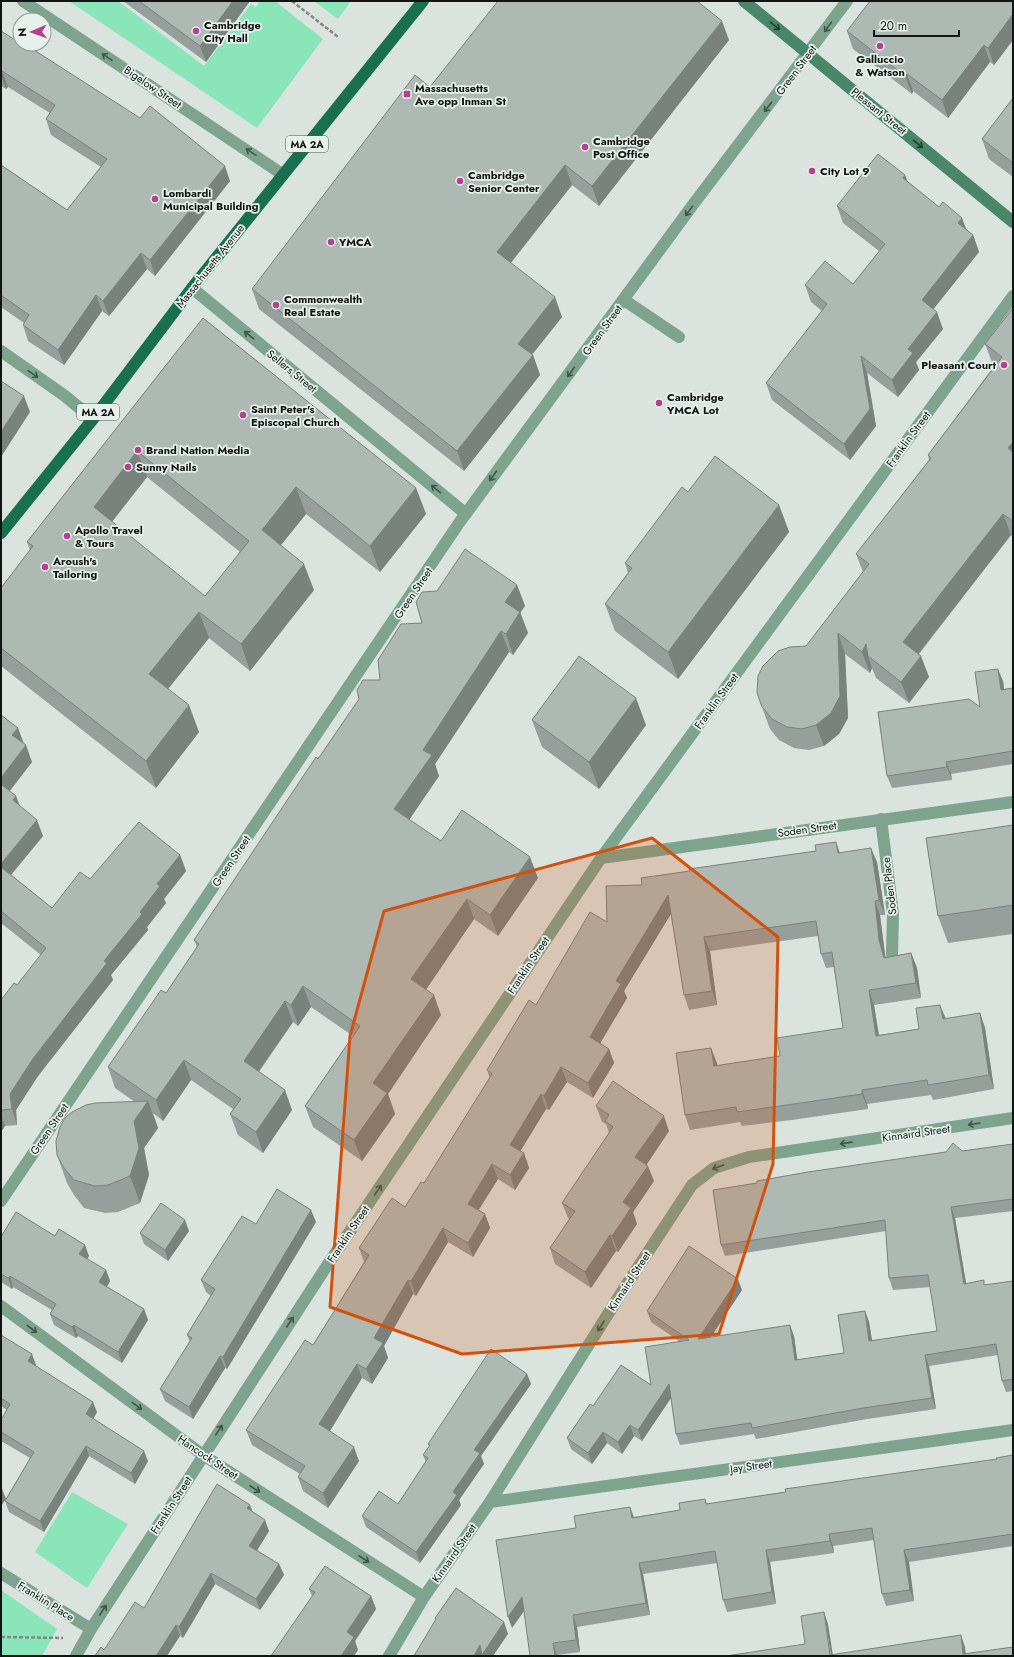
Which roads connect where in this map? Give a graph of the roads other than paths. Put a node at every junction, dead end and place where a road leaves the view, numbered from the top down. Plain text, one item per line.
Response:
1 (23, 1) edge
2 (423, 1) edge
3 (744, 1) edge
4 (847, 1) edge
5 (39, 5) edge
6 (808, 53) junction
7 (282, 174) junction
8 (1013, 222) edge
9 (192, 288) junction
10 (1013, 296) edge
11 (624, 300) junction
12 (680, 337) dead end
13 (1, 351) edge
14 (93, 419) junction
15 (466, 514) junction
16 (1, 533) edge
17 (1013, 802) edge
18 (881, 819) junction
19 (601, 858) junction
20 (892, 954) dead end
21 (1013, 1118) edge
22 (1, 1201) edge
23 (1, 1306) edge
24 (1013, 1430) edge
25 (203, 1455) junction
26 (490, 1502) junction
27 (1, 1573) edge
28 (424, 1597) junction
29 (91, 1629) junction
30 (76, 1656) edge
31 (390, 1656) edge

1 - 5 street, Bigelow Street
2 - 7 main road, Massachusetts Avenue / MA 2A
3 -> 6 main road, Pleasant Street
4 -> 6 street, Green Street
7 -> 5 street, Bigelow Street
6 -> 8 main road, Pleasant Street
6 -> 11 street, Green Street
7 - 9 main road, Massachusetts Avenue / MA 2A
9 - 14 main road, Massachusetts Avenue / MA 2A
15 -> 9 street, Sellers Street
10 - 19 street, Franklin Street
11 - 12 street
11 -> 15 street, Green Street
13 -> 14 street
14 - 16 main road, Massachusetts Avenue / MA 2A
15 - 22 street, Green Street
17 - 18 street, Soden Street
18 - 19 street, Soden Street
18 - 20 street, Soden Place
25 -> 19 street, Franklin Street
21 -> 26 street, Kinnaird Street
23 -> 25 street, Hancock Street
24 - 26 street, Jay Street
25 -> 28 street, Hancock Street
29 -> 25 street, Franklin Street
26 - 28 street, Kinnaird Street
27 - 29 street, Franklin Place
28 - 31 street, Kinnaird Street
29 - 30 street, Franklin Street

